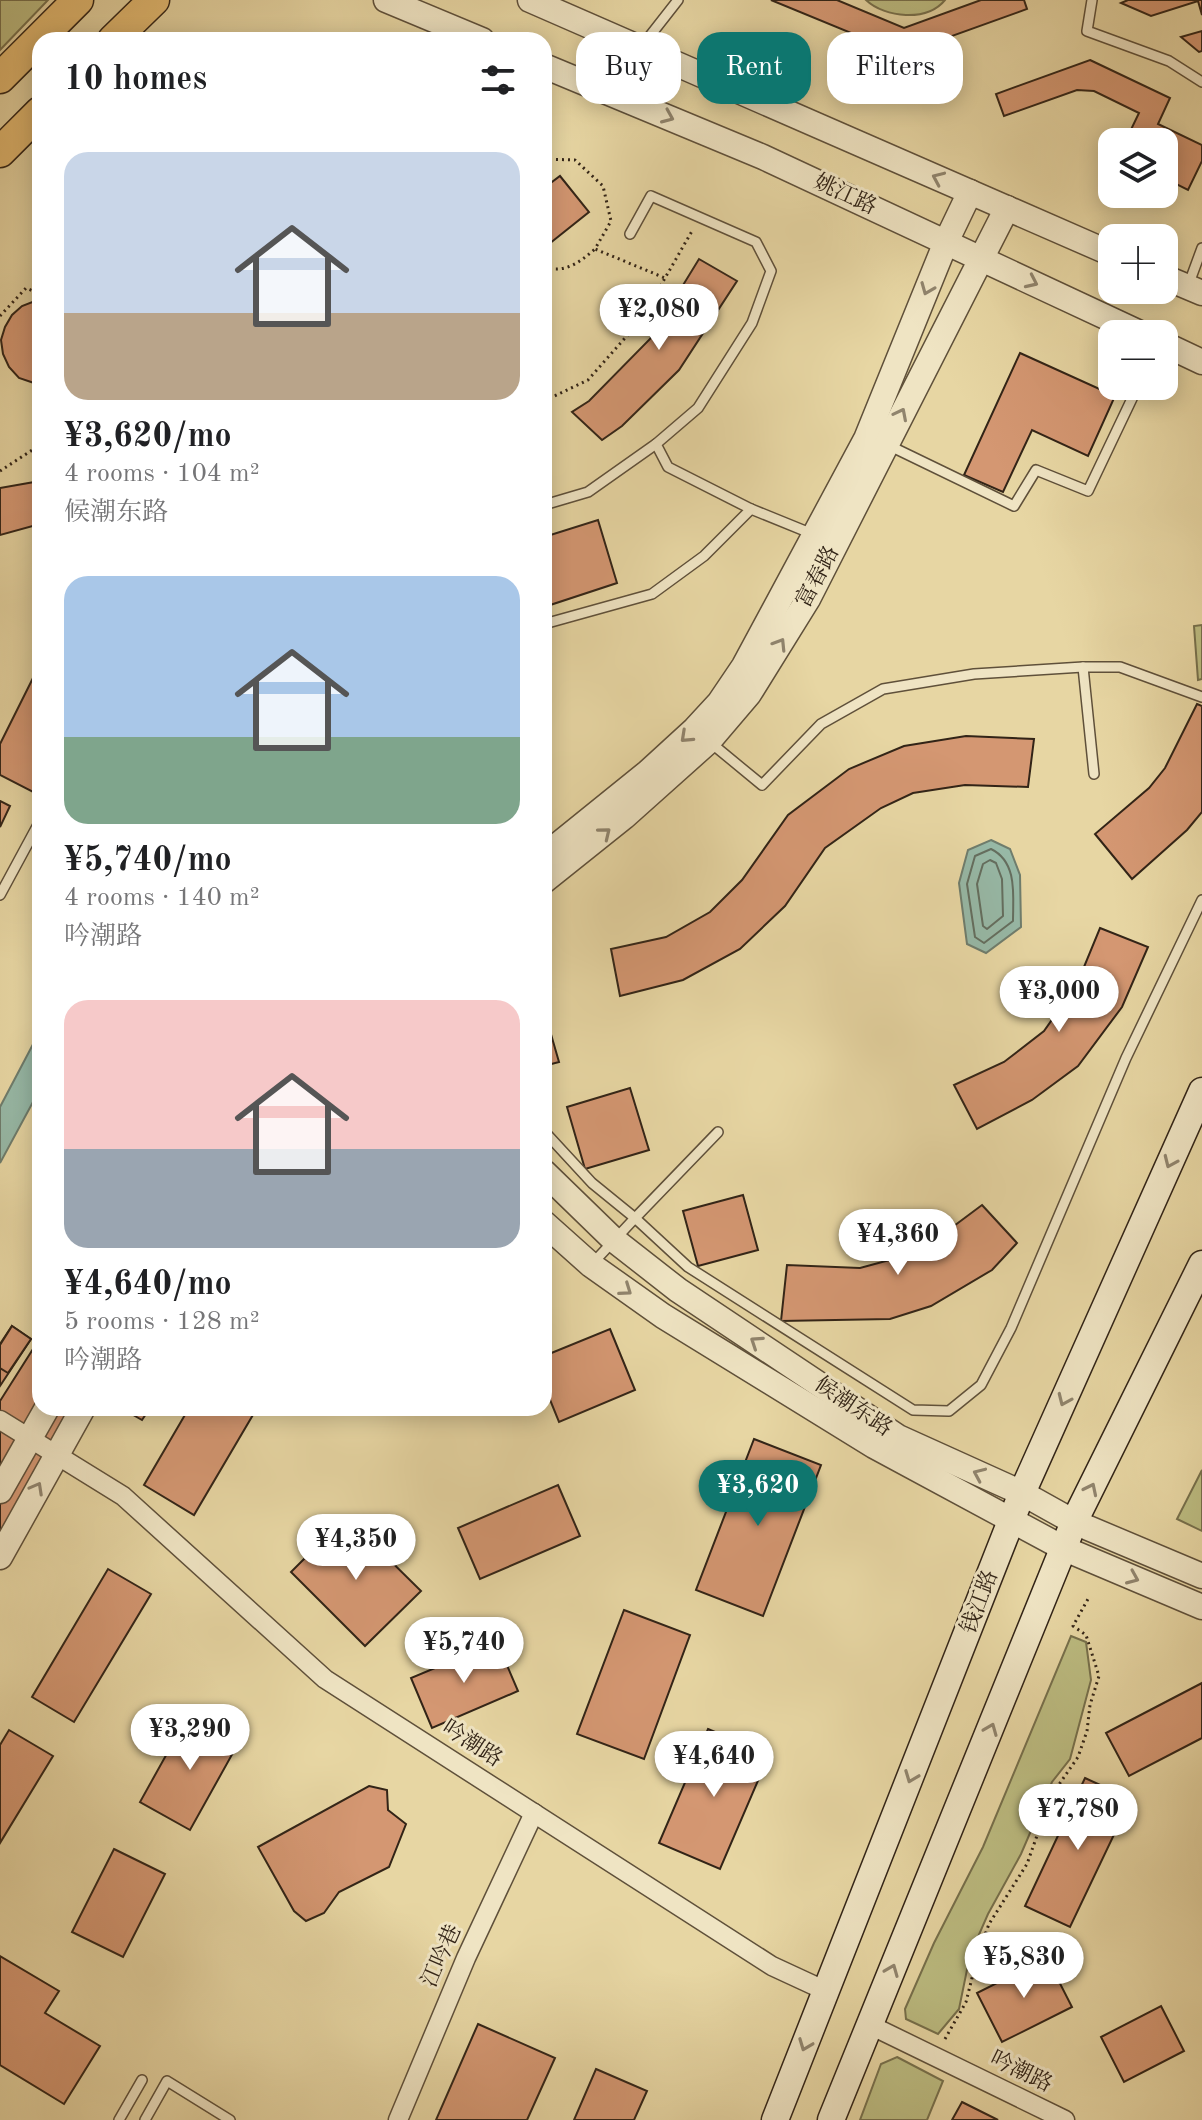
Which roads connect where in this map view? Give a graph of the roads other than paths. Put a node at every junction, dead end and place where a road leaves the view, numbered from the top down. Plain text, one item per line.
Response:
1 (78, 0) edge
2 (154, 0) edge
3 (386, 0) edge
4 (530, 0) edge
5 (678, 0) edge
6 (1092, 0) edge
7 (46, 32) edge
8 (121, 32) edge
9 (463, 32) edge
10 (603, 32) edge
11 (653, 32) edge
12 (32, 46) edge
13 (681, 66) edge
14 (552, 69) edge
15 (0, 78) edge
16 (1202, 82) edge
17 (32, 120) edge
18 (0, 152) edge
19 (970, 192) junction
20 (1007, 208) junction
21 (630, 234) dead end
22 (946, 242) junction
23 (1098, 248) edge
24 (1202, 248) edge
25 (982, 259) junction
26 (1195, 290) edge
27 (1112, 320) edge
28 (1178, 351) edge
29 (1202, 362) edge
30 (1131, 400) edge
31 (656, 444) junction
32 (886, 444) junction
33 (552, 503) edge
34 (751, 509) junction
35 (826, 540) junction
36 (552, 622) edge
37 (1083, 667) junction
38 (1202, 697) edge
39 (709, 741) junction
40 (1094, 774) dead end
41 (32, 836) edge
42 (552, 850) edge
43 (552, 875) edge
44 (0, 895) edge
45 (1202, 900) edge
46 (1202, 1091) edge
47 (718, 1132) dead end
48 (552, 1140) edge
49 (552, 1180) edge
50 (635, 1218) junction
51 (552, 1230) edge
52 (614, 1240) junction
53 (1202, 1264) edge
54 (591, 1265) junction
55 (43, 1416) edge
56 (78, 1416) edge
57 (0, 1420) edge
58 (30, 1439) junction
59 (55, 1456) junction
60 (0, 1491) edge
61 (1022, 1493) junction
62 (1011, 1522) junction
63 (1074, 1522) junction
64 (1065, 1549) junction
65 (0, 1557) edge
66 (1202, 1576) edge
67 (1202, 1607) edge
68 (534, 1813) junction
69 (826, 1991) junction
70 (870, 2025) junction
71 (142, 2080) dead end
72 (119, 2120) edge
73 (145, 2120) edge
74 (230, 2120) edge
75 (398, 2120) edge
76 (775, 2120) edge
77 (831, 2120) edge
78 (1065, 2120) edge

1 - 7 main road
2 - 8 main road
3 - 9 street
4 - 10 street
5 - 11 lane
6 - 16 lane
12 - 15 main road
19 -> 13 street
14 -> 22 street, 姚江路
17 - 18 main road
19 - 20 street
19 - 22 street, 富春路
20 - 23 street
20 - 25 street, 富春路
21 - 31 lane
22 - 25 street, 姚江路
22 -> 35 street, 富春路
24 - 26 lane
25 -> 27 street, 姚江路
32 -> 25 street, 富春路
28 - 29 street
30 - 32 lane
31 - 33 lane
31 - 34 lane
32 - 35 street, 富春路
34 - 35 lane
34 - 36 lane
39 -> 35 street, 富春路
35 -> 42 street, 富春路
37 - 38 lane
37 - 39 lane
37 - 40 lane
43 -> 39 street, 富春路
41 - 44 lane
45 - 50 lane
46 -> 61 main road, 钱江路
47 - 50 lane
48 - 50 lane
49 - 52 street, 候潮东路
50 - 52 lane
51 - 54 street, 候潮东路
52 - 54 lane
61 -> 52 street, 候潮东路
63 -> 53 main road
54 -> 62 street, 候潮东路
55 - 58 street
56 - 59 street
57 - 58 street, 吟潮路
58 - 59 street, 吟潮路
58 - 60 street
65 -> 59 street
59 - 68 street, 吟潮路
61 - 62 main road, 钱江路
61 - 63 street, 候潮东路
62 - 64 street, 候潮东路
62 -> 69 main road, 钱江路
63 - 64 main road
63 - 66 street, 候潮东路
64 -> 67 street, 候潮东路
70 -> 64 main road
68 - 69 street, 吟潮路
68 - 75 street, 江吟巷
69 -> 76 main road, 钱江路
70 - 77 main road
70 - 78 street, 吟潮路
71 - 72 lane
73 - 74 lane

